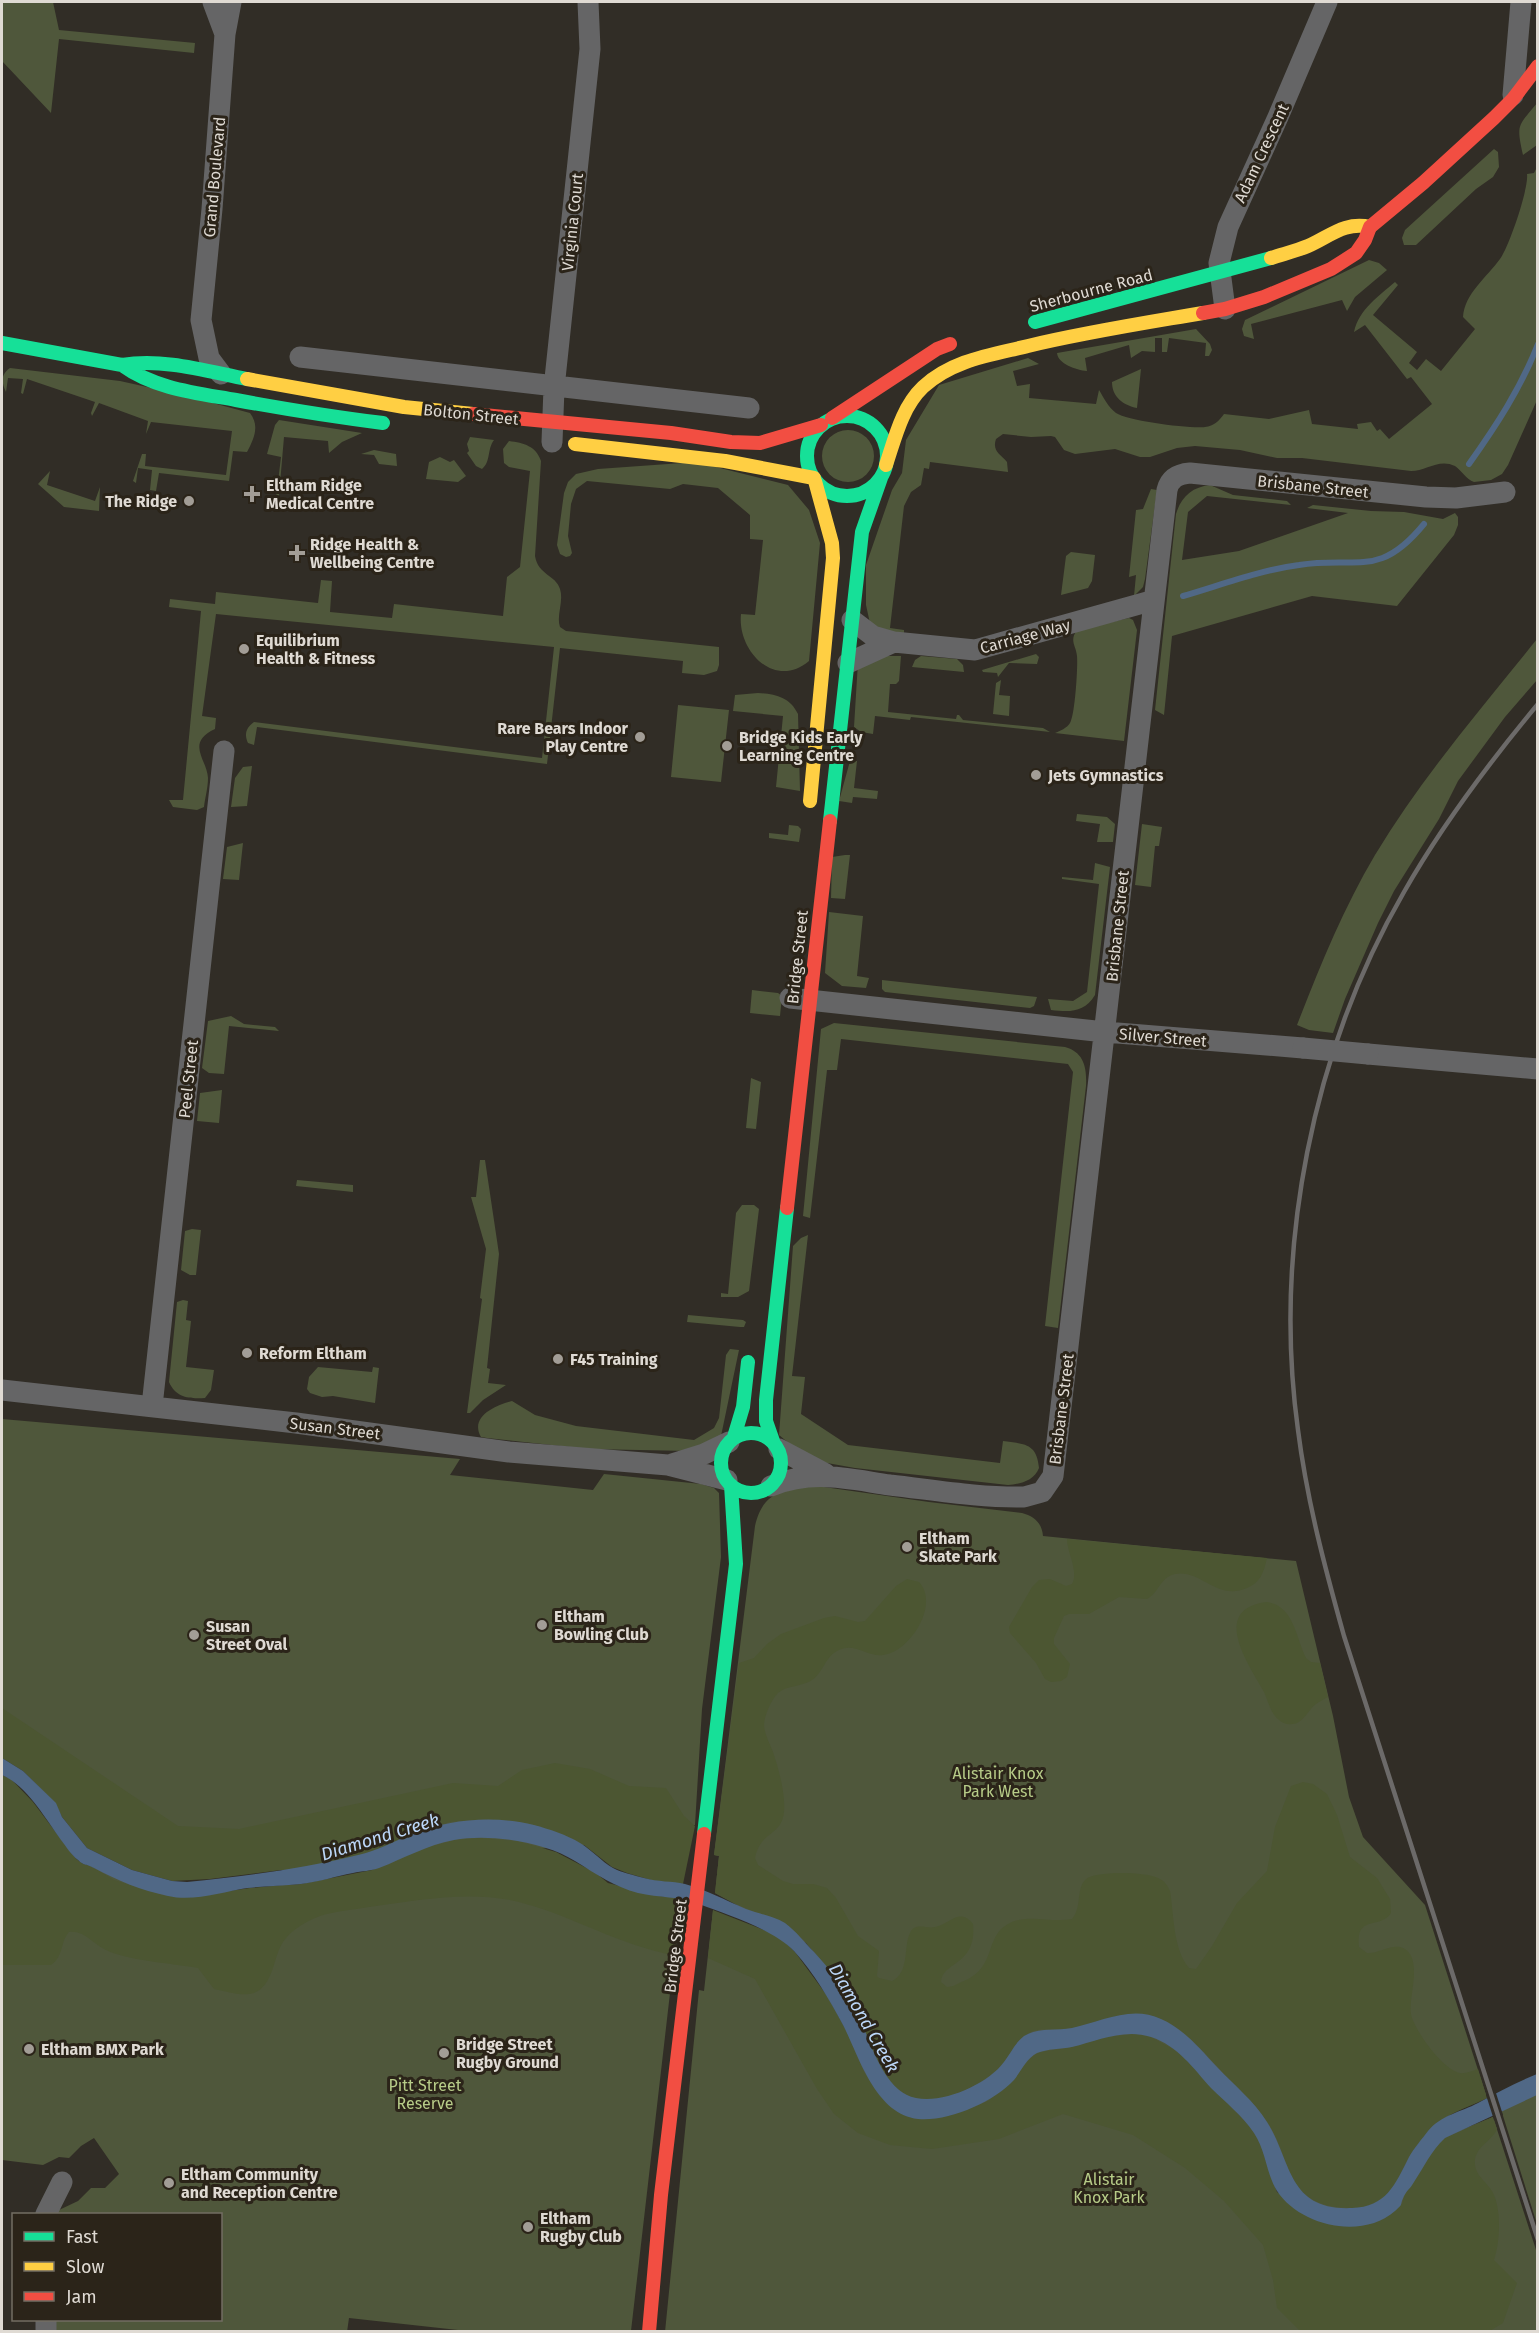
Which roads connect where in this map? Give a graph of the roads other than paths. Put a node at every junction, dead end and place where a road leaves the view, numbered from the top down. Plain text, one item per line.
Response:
1 (213, 2) edge
2 (231, 2) edge
3 (588, 2) edge
4 (1327, 2) edge
5 (1521, 2) edge
6 (225, 34) junction
7 (1538, 66) edge
8 (1513, 99) junction
9 (1370, 227) junction
10 (1219, 272) junction
11 (1225, 309) junction
12 (201, 320) junction
13 (1025, 324) dead end
14 (968, 339) dead end
15 (2, 343) edge
16 (300, 357) dead end
17 (122, 365) junction
18 (188, 368) junction
19 (220, 374) junction
20 (554, 388) junction
21 (196, 392) junction
22 (749, 408) dead end
23 (827, 421) junction
24 (399, 424) dead end
25 (547, 435) junction
26 (883, 472) junction
27 (814, 479) junction
28 (1505, 492) dead end
29 (1154, 600) junction
30 (852, 620) junction
31 (894, 642) junction
32 (848, 663) junction
33 (224, 751) dead end
34 (808, 819) dead end
35 (794, 1000) junction
36 (1105, 1032) junction
37 (1538, 1069) edge
38 (750, 1348) dead end
39 (2, 1390) edge
40 (152, 1406) junction
41 (732, 1439) junction
42 (776, 1445) junction
43 (668, 1465) junction
44 (831, 1476) junction
45 (729, 1483) junction
46 (768, 1488) junction
47 (736, 1564) junction
48 (62, 2182) dead end
49 (46, 2213) edge
50 (649, 2331) edge

1 - 6 street, Grand Boulevard
2 - 6 street, Grand Boulevard
3 - 20 street, Virginia Court
4 - 10 street, Adam Crescent
5 - 8 street
6 - 12 street, Grand Boulevard
7 - 8 main road
8 - 9 main road
9 - 10 main road, Sherbourne Road
9 - 11 main road
10 - 11 street, Adam Crescent
10 - 13 main road, Sherbourne Road
11 - 26 main road
12 - 18 street, Grand Boulevard
12 - 19 street, Grand Boulevard
14 - 23 main road
15 - 17 main road, Bolton Street
16 - 20 street
17 - 18 main road, Bolton Street
17 - 21 main road, Bolton Street
18 - 19 main road, Bolton Street
18 - 21 street, Grand Boulevard
19 - 25 main road, Bolton Street
20 - 22 street
20 - 25 street, Virginia Court
21 - 24 main road, Bolton Street
23 - 25 main road, Bolton Street
23 - 26 main road
23 - 27 main road
25 - 27 main road, Bolton Street
26 - 27 main road
26 - 30 main road, Bridge Street
27 - 34 main road
28 - 29 street, Brisbane Street
29 - 31 street, Carriage Way
29 - 36 street, Brisbane Street
30 - 31 street, Carriage Way
30 - 32 main road, Bridge Street
31 - 32 street
32 - 35 main road, Bridge Street
33 - 40 street, Peel Street
35 - 36 street, Silver Street
35 - 42 main road, Bridge Street
36 - 37 street, Silver Street, bridge
36 - 44 street, Brisbane Street
38 - 41 main road
39 - 40 street, Susan Street
40 - 43 street, Susan Street
41 - 42 main road
41 - 43 street, Susan Street
41 - 45 main road
42 - 44 street, Brisbane Street
42 - 46 main road
43 - 45 street, Susan Street
44 - 46 street, Brisbane Street
45 - 46 main road
45 - 47 main road, Bridge Street
46 - 47 main road, Bridge Street
47 - 50 main road, Bridge Street
48 - 49 street

